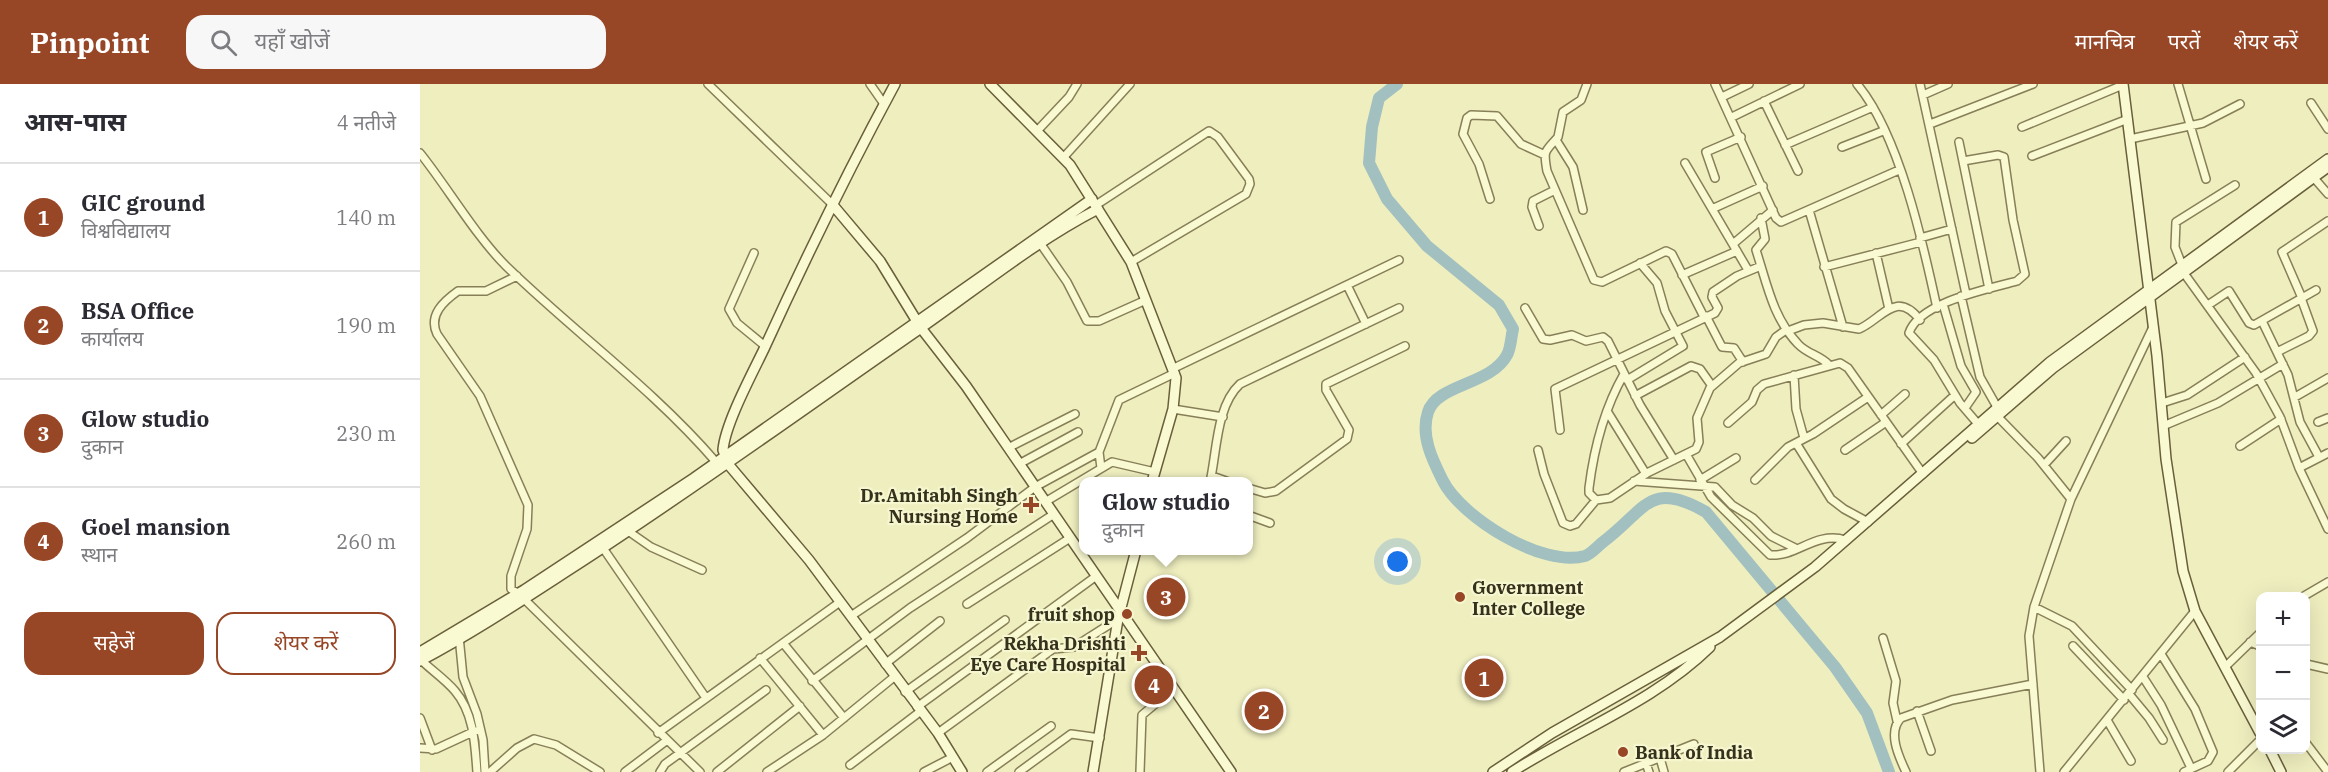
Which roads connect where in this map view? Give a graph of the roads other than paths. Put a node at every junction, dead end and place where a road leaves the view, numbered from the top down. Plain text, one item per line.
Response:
1 (708, 84) edge
2 (870, 84) edge
3 (895, 84) edge
4 (990, 84) edge
5 (1077, 84) edge
6 (1130, 84) edge
7 (1587, 84) edge
8 (1715, 84) edge
9 (1749, 84) edge
10 (1800, 84) edge
11 (1859, 84) edge
12 (1920, 84) edge
13 (1948, 84) edge
14 (2033, 84) edge
15 (2178, 84) edge
16 (2123, 85) edge
17 (1923, 95) junction
18 (1722, 97) junction
19 (1764, 101) junction
20 (2311, 103) dead end
21 (884, 104) junction
22 (2240, 104) dead end
23 (1874, 107) junction
24 (1732, 117) junction
25 (2128, 119) junction
26 (1930, 124) junction
27 (2022, 127) dead end
28 (2191, 127) junction
29 (2328, 129) edge
30 (1037, 131) junction
31 (1883, 131) junction
32 (1741, 137) junction
33 (2130, 139) junction
34 (1556, 140) junction
35 (1959, 142) dead end
36 (1785, 144) junction
37 (1842, 147) dead end
38 (420, 153) edge
39 (1545, 156) junction
40 (2032, 156) dead end
41 (1064, 158) junction
42 (2328, 159) edge
43 (1964, 161) junction
44 (1685, 163) dead end
45 (2328, 167) edge
46 (1899, 170) junction
47 (1798, 171) dead end
48 (1715, 178) dead end
49 (2314, 178) junction
50 (2206, 180) dead end
51 (2235, 185) dead end
52 (1762, 186) junction
53 (1555, 190) junction
54 (2328, 194) edge
55 (1490, 199) dead end
56 (832, 204) junction
57 (1096, 204) junction
58 (1714, 208) junction
59 (1583, 210) dead end
60 (1773, 210) junction
61 (1809, 210) junction
62 (1761, 218) junction
63 (2328, 221) edge
64 (1539, 226) dead end
65 (1952, 229) junction
66 (1921, 240) junction
67 (1039, 241) junction
68 (1735, 247) junction
69 (754, 253) dead end
70 (1876, 253) junction
71 (1399, 260) dead end
72 (1131, 262) junction
73 (1640, 263) junction
74 (1761, 266) junction
75 (1824, 267) junction
76 (2182, 269) junction
77 (1748, 270) junction
78 (1682, 275) junction
79 (517, 276) junction
80 (1347, 285) junction
81 (1989, 289) junction
82 (2316, 290) dead end
83 (2150, 294) junction
84 (1963, 295) junction
85 (2301, 298) junction
86 (1146, 300) junction
87 (2208, 305) junction
88 (1940, 306) junction
89 (1399, 308) dead end
90 (1525, 308) dead end
91 (1889, 309) junction
92 (1705, 317) junction
93 (1920, 320) junction
94 (2262, 321) junction
95 (919, 324) junction
96 (1366, 324) junction
97 (1843, 327) junction
98 (2153, 327) junction
99 (1787, 331) junction
100 (1676, 332) junction
101 (765, 346) junction
102 (1405, 346) dead end
103 (2277, 352) junction
104 (2245, 357) junction
105 (1617, 360) junction
106 (1743, 362) junction
107 (2283, 364) junction
108 (1829, 365) junction
109 (1174, 370) junction
110 (1794, 375) junction
111 (1626, 377) junction
112 (2259, 378) junction
113 (2328, 378) edge
114 (1712, 386) junction
115 (1905, 394) dead end
116 (1955, 395) junction
117 (1635, 396) junction
118 (1868, 397) junction
119 (2295, 397) junction
120 (2162, 404) junction
121 (1965, 408) junction
122 (1173, 409) junction
123 (1607, 411) junction
124 (1997, 412) junction
125 (1075, 414) dead end
126 (1881, 415) junction
127 (1223, 417) junction
128 (2328, 418) edge
129 (2281, 419) junction
130 (1886, 422) junction
131 (2318, 422) dead end
132 (1728, 423) dead end
133 (1978, 424) junction
134 (2163, 426) junction
135 (1560, 430) dead end
136 (1078, 432) dead end
137 (1804, 438) junction
138 (2066, 441) dead end
139 (1796, 443) junction
140 (1901, 444) junction
141 (2240, 446) dead end
142 (1008, 448) junction
143 (1538, 450) dead end
144 (1845, 450) dead end
145 (1099, 452) junction
146 (1686, 454) junction
147 (2325, 457) edge
148 (1736, 458) dead end
149 (722, 460) junction
150 (1674, 460) junction
151 (1019, 464) junction
152 (2044, 465) junction
153 (1101, 468) junction
154 (2299, 468) junction
155 (1646, 474) junction
156 (1923, 474) junction
157 (1086, 477) edge
158 (1154, 477) edge
159 (1211, 477) edge
160 (1755, 480) dead end
161 (1079, 482) edge
162 (1634, 482) junction
163 (1702, 482) junction
164 (1035, 487) junction
165 (1253, 490) edge
166 (2071, 499) junction
167 (1596, 500) junction
168 (1046, 502) junction
169 (1054, 514) junction
170 (1253, 517) edge
171 (1868, 522) junction
172 (1270, 523) dead end
173 (2328, 529) edge
174 (628, 531) junction
175 (1070, 538) junction
176 (1846, 540) junction
177 (603, 548) junction
178 (1796, 548) junction
179 (1079, 552) edge
180 (1081, 555) edge
181 (1135, 555) edge
182 (1815, 567) junction
183 (702, 570) dead end
184 (1095, 578) junction
185 (2328, 582) edge
186 (2310, 593) edge
187 (521, 596) junction
188 (840, 602) junction
189 (967, 604) dead end
190 (2034, 607) junction
191 (2195, 611) junction
192 (1120, 615) junction
193 (850, 616) junction
194 (1005, 620) dead end
195 (940, 621) dead end
196 (459, 635) junction
197 (1720, 637) junction
198 (2256, 637) edge
199 (1883, 638) dead end
200 (867, 642) junction
201 (2250, 642) junction
202 (783, 643) junction
203 (2256, 644) edge
204 (2073, 646) dead end
205 (2161, 654) junction
206 (420, 658) edge
207 (760, 658) junction
208 (885, 664) junction
209 (2310, 665) edge
210 (2225, 667) junction
211 (2328, 669) edge
212 (894, 677) junction
213 (2143, 677) junction
214 (812, 681) junction
215 (2033, 684) junction
216 (766, 690) dead end
217 (1172, 690) junction
218 (905, 692) junction
219 (2128, 695) junction
220 (706, 698) junction
221 (800, 706) junction
222 (919, 709) junction
223 (1917, 711) junction
224 (420, 718) edge
225 (844, 718) junction
226 (2107, 720) junction
227 (1897, 721) junction
228 (2256, 725) edge
229 (1052, 726) dead end
230 (477, 731) junction
231 (658, 733) junction
232 (938, 733) junction
233 (822, 735) junction
234 (1100, 738) junction
235 (2163, 740) dead end
236 (666, 741) junction
237 (1694, 744) dead end
238 (2256, 744) edge
239 (420, 747) edge
240 (2310, 748) edge
241 (432, 750) junction
242 (1931, 751) dead end
243 (680, 753) junction
244 (2272, 754) edge
245 (953, 757) junction
246 (1660, 758) junction
247 (2131, 761) dead end
248 (1646, 763) junction
249 (850, 765) dead end
250 (2188, 770) edge
251 (1229, 771) edge
252 (477, 772) edge
253 (485, 772) edge
254 (490, 772) edge
255 (600, 772) edge
256 (626, 772) edge
257 (660, 772) edge
258 (700, 772) edge
259 (717, 772) edge
260 (767, 772) edge
261 (924, 772) edge
262 (962, 772) edge
263 (987, 772) edge
264 (1019, 772) edge
265 (1093, 772) edge
266 (1140, 772) edge
267 (1493, 772) edge
268 (1512, 772) edge
269 (1624, 772) edge
270 (1649, 772) edge
271 (1664, 772) edge
272 (1906, 772) edge
273 (2040, 772) edge
274 (2064, 772) edge
275 (2228, 772) edge
276 (2281, 772) edge
277 (2328, 772) edge

1 - 56 street
2 - 21 street
3 - 21 street
4 - 30 street
5 - 30 street
6 - 41 street
7 - 34 street
8 - 18 street
9 - 18 street
10 - 19 street
11 - 23 street
12 - 17 street
13 - 17 street
14 - 26 street
15 - 28 street
16 - 25 street
16 - 27 street
17 - 26 street
18 - 24 street
19 - 24 street
19 - 36 street
20 - 29 street
21 - 56 street
22 - 28 street
23 - 31 street
23 - 36 street
24 - 32 street
25 - 33 street
25 - 40 street
26 - 65 street
28 - 33 street
28 - 50 street
30 - 41 street
31 - 37 street
31 - 46 street
32 - 48 street
32 - 52 street
33 - 83 street
34 - 39 street
34 - 59 street
35 - 43 street
36 - 47 street
38 - 79 street
39 - 53 street
39 - 55 street
41 - 57 street
42 - 76 street
43 - 81 street
43 - 81 street
44 - 58 street
45 - 49 street
46 - 61 street
46 - 66 street
49 - 54 street
49 - 76 street
51 - 76 street
52 - 58 street
52 - 60 street
53 - 64 street
53 - 73 street
56 - 95 street
56 - 101 street
57 - 67 street
57 - 72 street
57 - 72 street
58 - 68 street
60 - 61 street
60 - 62 street
61 - 75 street
62 - 68 street
62 - 74 street
63 - 85 street
65 - 66 street
65 - 84 street
66 - 70 street
66 - 88 street
67 - 86 street
67 - 95 street
68 - 77 street
68 - 78 street
69 - 101 street
70 - 75 street
70 - 91 street
71 - 80 street
72 - 86 street
73 - 78 street
73 - 100 street
74 - 77 street
74 - 99 street
75 - 97 street
76 - 83 street
76 - 87 street
77 - 92 street
78 - 92 street
79 - 149 street
79 - 187 street
80 - 96 street
80 - 109 street
81 - 84 street
82 - 85 street
83 - 98 street
83 - 124 street
84 - 88 street
84 - 124 street
85 - 94 street
85 - 103 street
86 - 109 street
87 - 94 street
87 - 104 street
88 - 93 street
88 - 121 street
89 - 96 street
90 - 105 street
91 - 93 street
91 - 97 street
92 - 100 street
92 - 106 street
93 - 116 street
94 - 103 street
95 - 142 street
95 - 149 street
96 - 127 street
97 - 99 street
98 - 120 street
98 - 166 street
99 - 106 street
99 - 108 street
100 - 105 street
100 - 111 street
101 - 149 street
102 - 165 street
103 - 107 street
104 - 112 street
104 - 120 street
105 - 111 street
105 - 135 street
106 - 114 street
107 - 112 street
107 - 119 street
108 - 110 street
108 - 118 street
109 - 122 street
109 - 145 street
110 - 132 street
110 - 137 street
111 - 117 street
111 - 123 street
112 - 129 street
112 - 134 street
113 - 119 street
114 - 117 street
114 - 146 street
115 - 126 street
116 - 121 street
116 - 140 street
117 - 150 street
118 - 126 street
118 - 137 street
119 - 147 street
120 - 134 street
121 - 133 street
122 - 127 street
122 - 158 street
123 - 155 street
123 - 167 street
124 - 133 street
124 - 152 street
124 - 182 street
125 - 142 street
126 - 130 street
127 - 159 street
128 - 131 street
129 - 141 street
129 - 154 street
130 - 140 street
130 - 144 street
133 - 156 street
134 - 191 street
136 - 151 street
137 - 139 street
138 - 152 street
139 - 160 street
139 - 171 street
140 - 156 street
142 - 151 street
143 - 167 street
145 - 153 street
145 - 164 street
146 - 150 street
146 - 163 street
147 - 154 street
148 - 163 street
149 - 174 street
149 - 187 street
149 - 188 street
150 - 155 street
151 - 164 street
152 - 166 street
153 - 157 street
153 - 158 street
154 - 173 street
155 - 162 street
156 - 171 street
161 - 168 street
162 - 163 street
162 - 167 street
163 - 178 street
163 - 178 street
164 - 168 street
164 - 193 street
166 - 190 street
168 - 169 street
169 - 175 street
169 - 200 street
170 - 172 street
171 - 176 street
174 - 177 street
174 - 183 street
175 - 179 street
175 - 189 street
176 - 178 street
176 - 182 street
177 - 187 street
177 - 220 street
180 - 184 street
181 - 192 street
182 - 197 street
184 - 192 street
184 - 222 street
185 - 186 street
187 - 196 street
187 - 231 street
188 - 193 street
188 - 202 street
190 - 215 street
190 - 219 street
191 - 205 street
191 - 210 street
192 - 217 street
192 - 232 street
192 - 234 street
193 - 200 street
194 - 218 street
195 - 208 street
196 - 206 street
196 - 230 street
197 - 267 street
197 - 268 street
198 - 201 street
199 - 227 street
200 - 208 street
200 - 214 street
201 - 203 street
201 - 210 street
202 - 207 street
202 - 214 street
204 - 219 street
205 - 213 street
205 - 250 street
206 - 230 street
207 - 220 street
207 - 221 street
208 - 212 street
209 - 211 street
210 - 228 street
212 - 218 street
212 - 225 street
213 - 219 street
213 - 250 street
214 - 225 street
215 - 223 street
215 - 273 street
216 - 243 street
217 - 251 street
217 - 266 street
218 - 222 street
219 - 226 street
219 - 235 street
220 - 231 street
221 - 233 street
221 - 259 street
222 - 232 street
222 - 249 street
223 - 227 street
223 - 242 street
224 - 241 street
225 - 233 street
226 - 247 street
226 - 274 street
227 - 272 street
229 - 263 street
230 - 241 street
230 - 252 street
230 - 253 street
231 - 236 street
232 - 245 street
233 - 260 street
234 - 264 street
234 - 265 street
236 - 243 street
236 - 256 street
237 - 246 street
238 - 275 street
239 - 241 street
240 - 277 street
243 - 257 street
243 - 258 street
244 - 276 street
245 - 261 street
245 - 262 street
246 - 248 street
246 - 271 street
248 - 269 street
248 - 270 street
254 - 255 street

